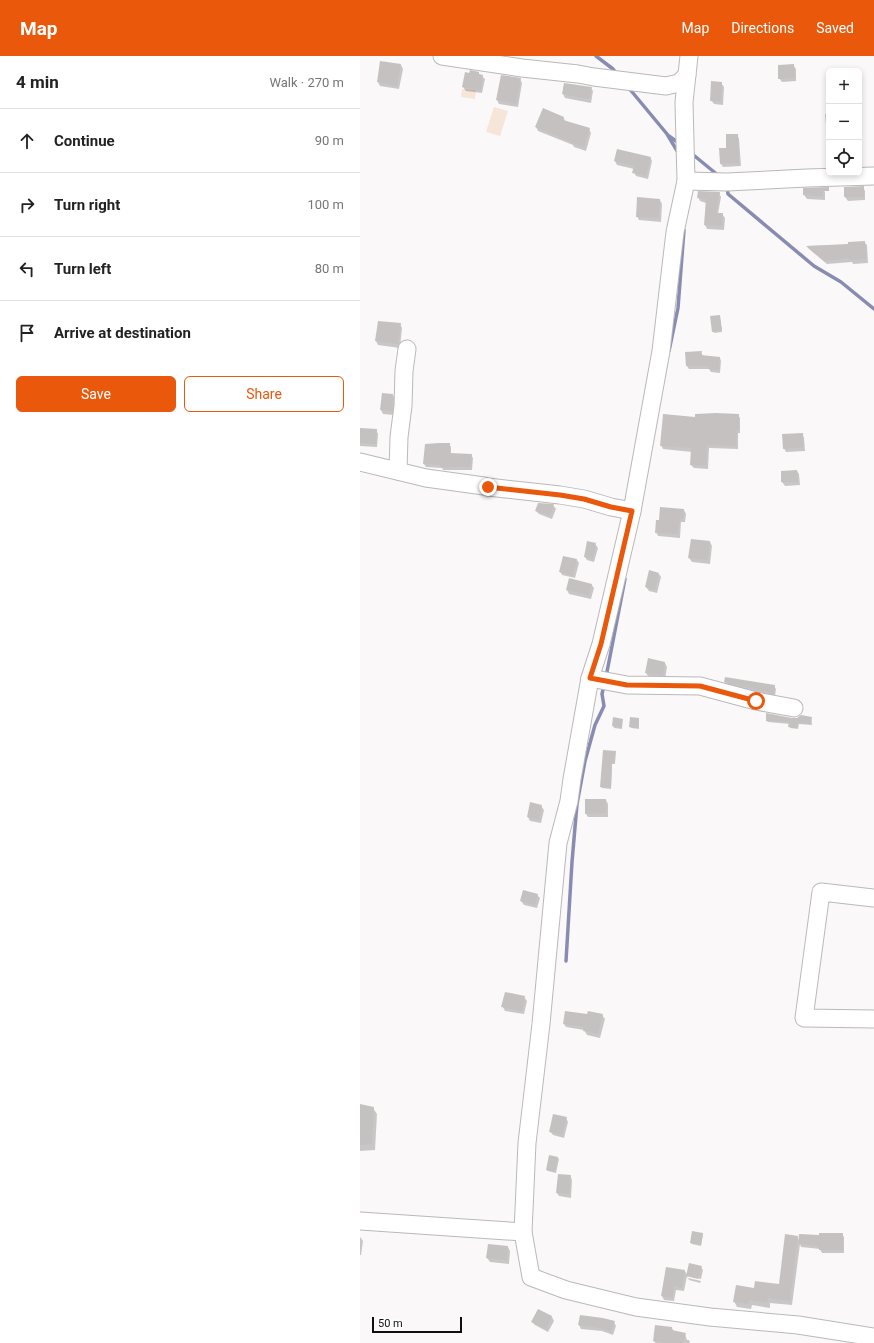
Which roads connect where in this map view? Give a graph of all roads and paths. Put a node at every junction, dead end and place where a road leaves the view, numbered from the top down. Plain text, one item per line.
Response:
1 (442, 56) edge
2 (689, 56) edge
3 (687, 75) junction
4 (670, 86) junction
5 (684, 98) junction
6 (874, 176) edge
7 (686, 181) junction
8 (407, 349) dead end
9 (360, 462) edge
10 (398, 471) junction
11 (632, 511) junction
12 (590, 678) junction
13 (794, 708) dead end
14 (874, 898) edge
15 (874, 1020) edge
16 (360, 1221) edge
17 (523, 1232) junction
18 (874, 1338) edge

1 - 4 street
2 - 3 street
3 - 4 street
3 - 5 street
4 - 5 street
5 - 7 street
6 - 7 street
7 - 11 street
8 - 10 street
9 - 10 street
10 - 11 street
11 - 12 street
12 - 13 street
12 - 17 street
14 - 15 street
16 - 17 street
17 - 18 street

